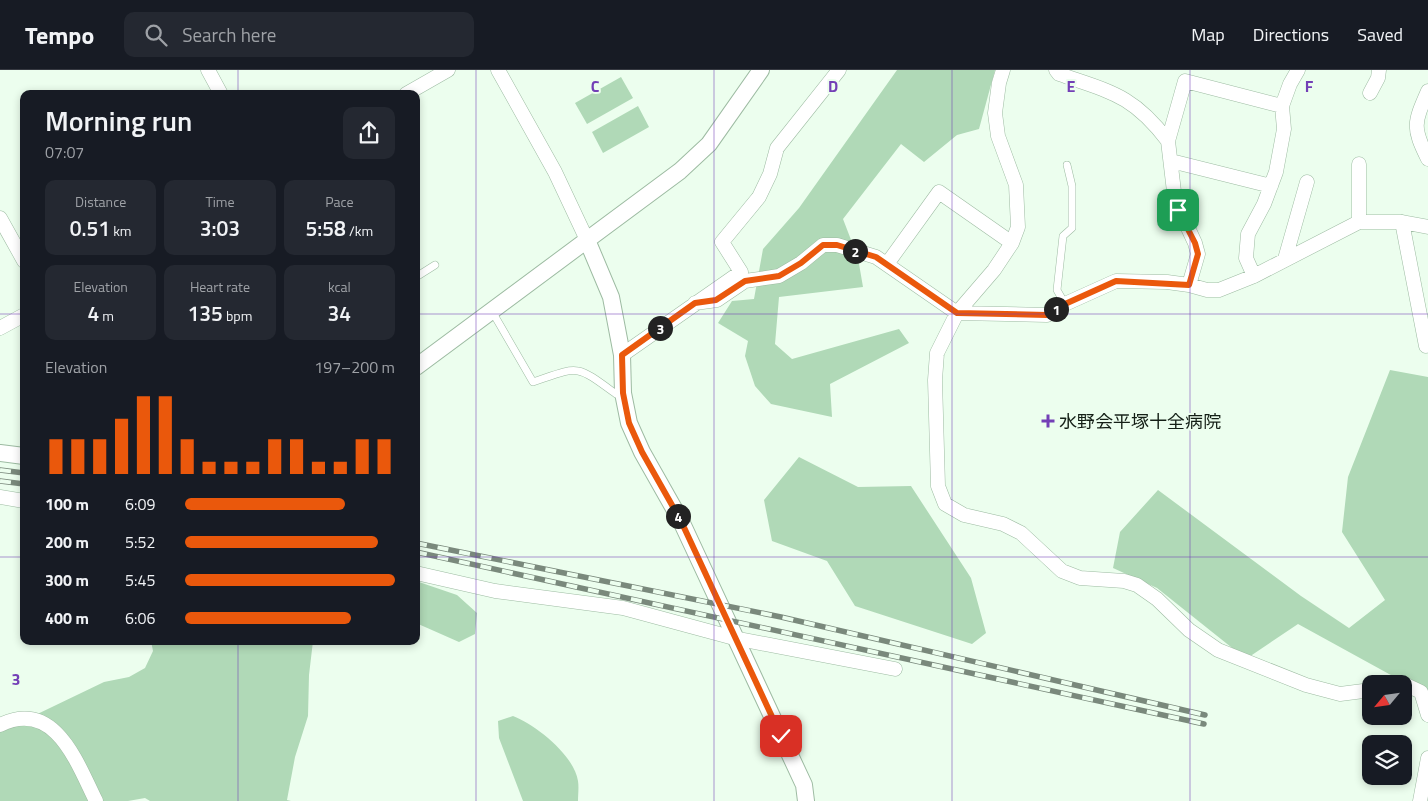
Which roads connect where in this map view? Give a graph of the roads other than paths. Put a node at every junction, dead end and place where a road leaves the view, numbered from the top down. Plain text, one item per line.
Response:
1 (208, 70) edge
2 (448, 70) edge
3 (498, 70) edge
4 (761, 70) edge
5 (839, 70) edge
6 (1003, 70) edge
7 (1056, 70) edge
8 (1298, 70) edge
9 (1379, 70) edge
10 (219, 90) edge
11 (413, 90) edge
12 (1428, 91) edge
13 (1370, 93) dead end
14 (1282, 106) junction
15 (1168, 141) junction
16 (1428, 159) edge
17 (1171, 161) junction
18 (1359, 164) dead end
19 (1067, 165) dead end
20 (1307, 182) dead end
21 (1271, 186) junction
22 (0, 218) edge
23 (1359, 222) junction
24 (1402, 222) junction
25 (1428, 228) edge
26 (587, 240) junction
27 (1012, 242) junction
28 (20, 253) edge
29 (1285, 258) junction
30 (887, 264) junction
31 (435, 265) dead end
32 (420, 274) edge
33 (1254, 276) junction
34 (1189, 285) junction
35 (695, 303) junction
36 (1065, 304) junction
37 (493, 313) junction
38 (957, 313) junction
39 (20, 317) edge
40 (0, 328) edge
41 (1426, 346) dead end
42 (622, 355) junction
43 (420, 364) edge
44 (623, 393) junction
45 (0, 453) edge
46 (20, 456) edge
47 (0, 497) edge
48 (20, 500) edge
49 (420, 574) edge
50 (734, 638) junction
51 (895, 668) dead end
52 (1412, 688) edge
53 (1362, 691) edge
54 (1428, 715) edge
55 (0, 725) edge
56 (1428, 758) edge
57 (96, 801) edge
58 (806, 801) edge
59 (1420, 801) edge

1 - 10 street
2 - 11 street
3 - 26 street
4 - 26 street
5 - 35 street
6 - 27 street
7 - 15 street
8 - 14 street
9 - 13 street
12 - 16 street
14 - 15 street
14 - 21 street
15 - 17 street
17 - 21 street
17 - 34 street
18 - 23 street
19 - 36 lane
20 - 29 street
21 - 33 street
22 - 28 street
23 - 24 street
23 - 29 street
24 - 25 street
24 - 41 street
26 - 37 street
26 - 42 street
27 - 30 street
27 - 38 street
29 - 33 street
30 - 35 street
30 - 38 street
31 - 32 lane
33 - 34 street
34 - 36 street
35 - 42 street
36 - 38 street
37 - 43 street
37 - 44 lane
38 - 53 street
39 - 40 street
42 - 44 street
44 - 50 street
45 - 46 street
47 - 48 street
49 - 50 street
50 - 51 street
50 - 58 street
52 - 54 street
55 - 57 street
56 - 59 street

